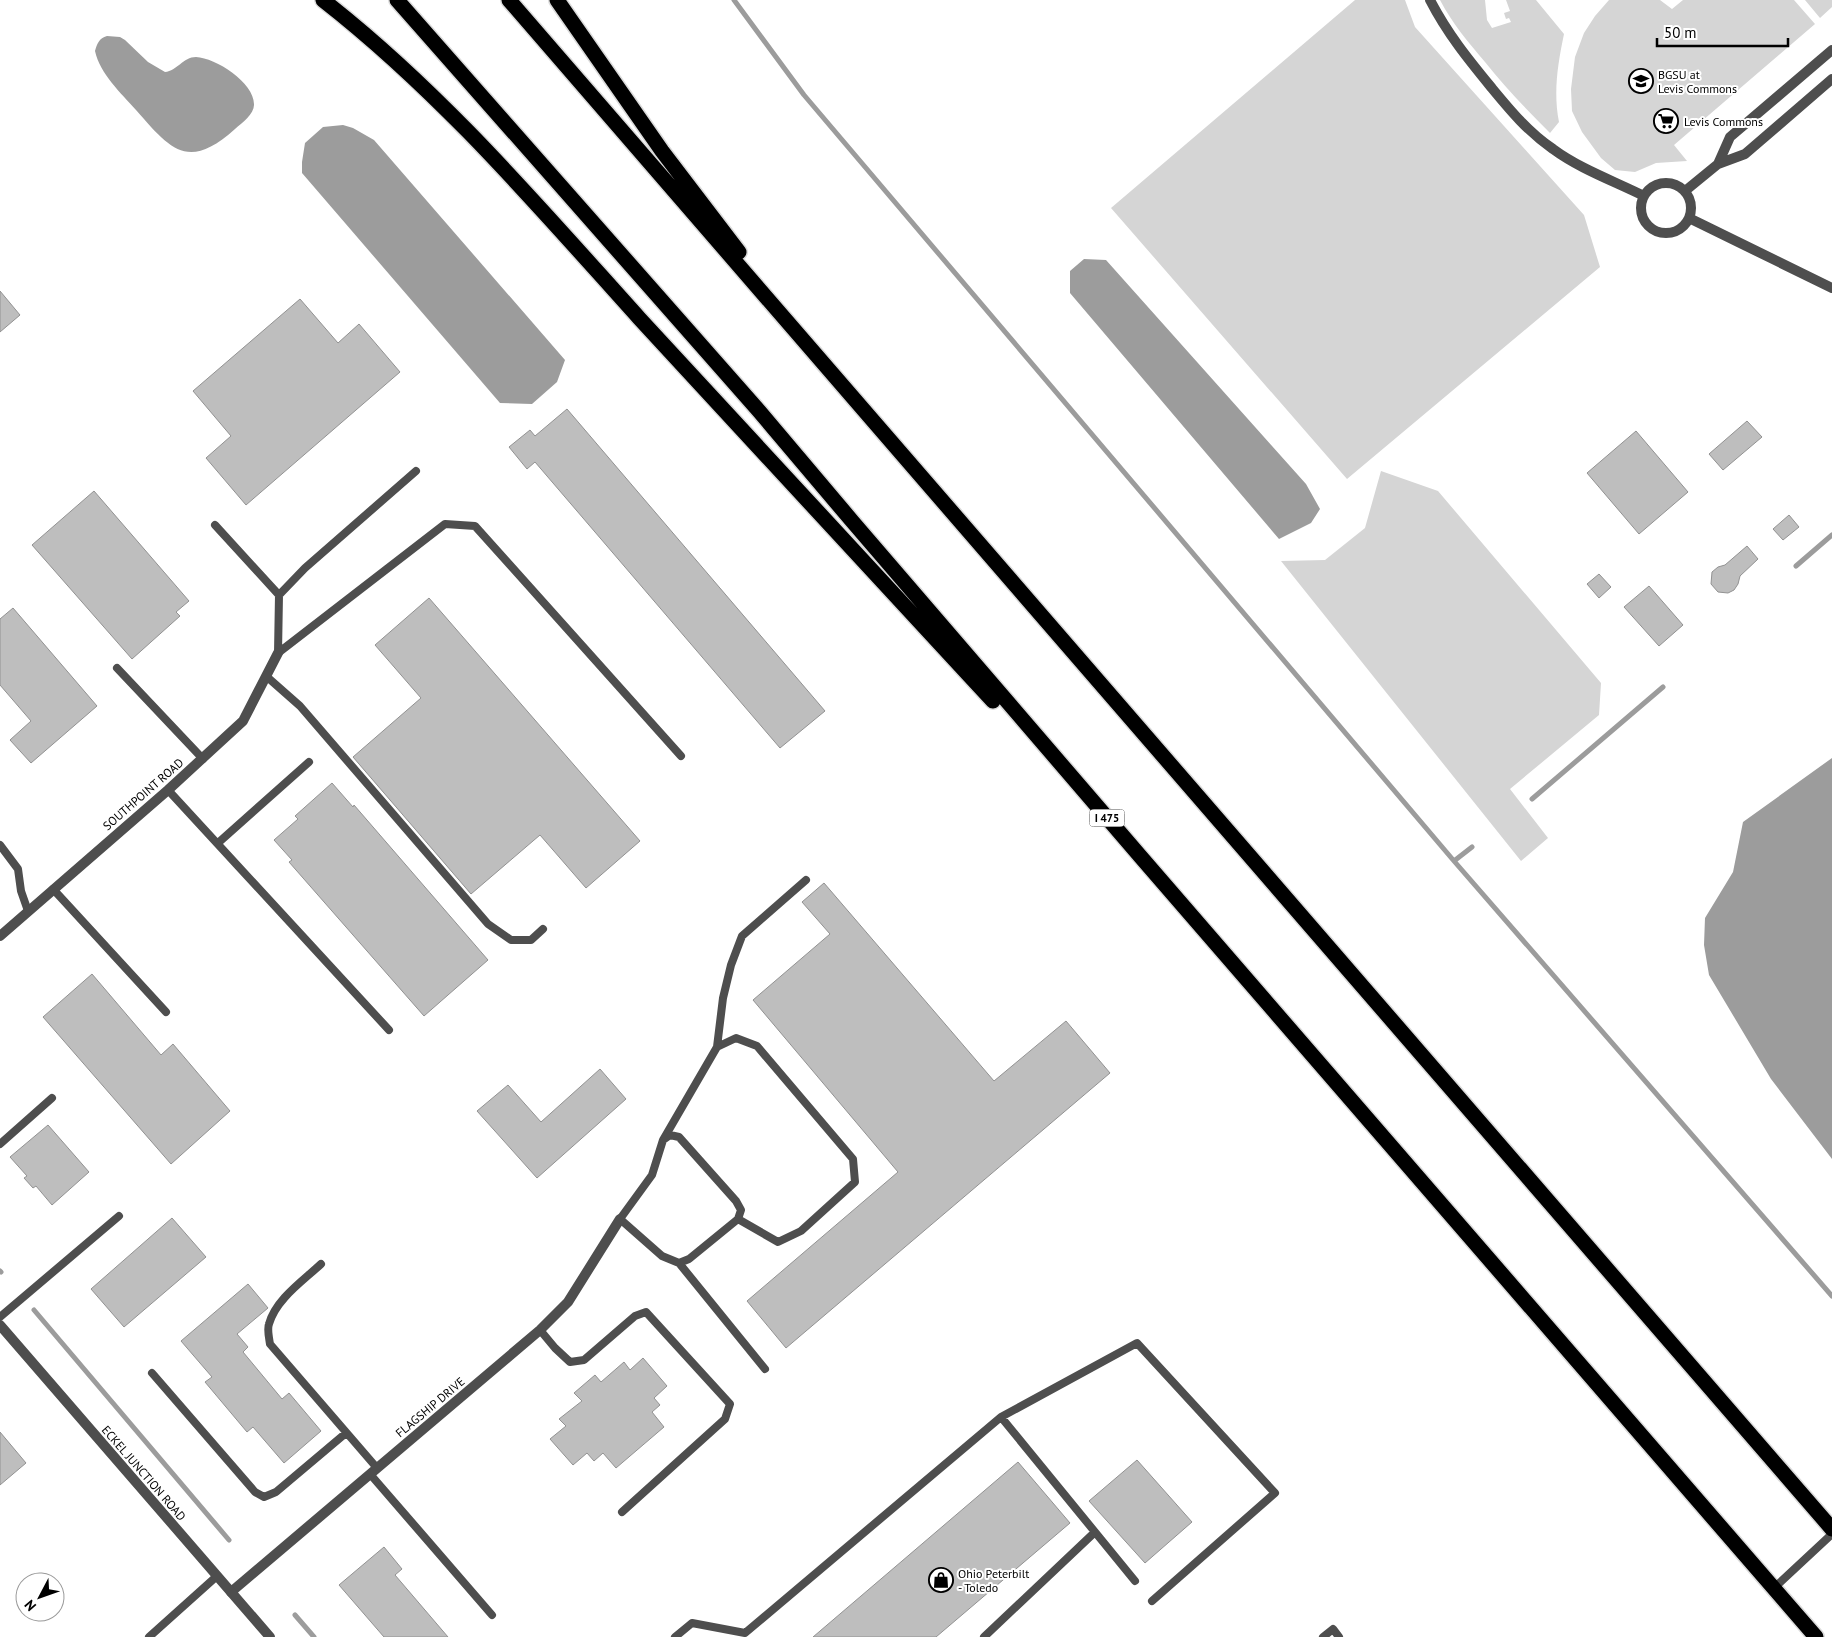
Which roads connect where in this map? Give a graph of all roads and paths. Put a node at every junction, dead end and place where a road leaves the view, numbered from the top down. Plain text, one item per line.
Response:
1 (323, 0) edge
2 (397, 0) edge
3 (509, 0) edge
4 (557, 0) edge
5 (1430, 0) edge
6 (1832, 50) edge
7 (1832, 79) edge
8 (1718, 164) junction
9 (1685, 192) junction
10 (1644, 196) junction
11 (1689, 218) junction
12 (1832, 288) edge
13 (831, 373) junction
14 (416, 471) dead end
15 (215, 525) dead end
16 (280, 595) junction
17 (278, 653) junction
18 (117, 668) dead end
19 (266, 676) junction
20 (681, 756) dead end
21 (202, 759) junction
22 (309, 762) dead end
23 (168, 790) junction
24 (218, 842) junction
25 (2, 850) edge
26 (1140, 856) junction
27 (806, 880) dead end
28 (53, 889) junction
29 (28, 911) junction
30 (543, 929) dead end
31 (0, 936) edge
32 (166, 1012) dead end
33 (389, 1030) dead end
34 (717, 1047) junction
35 (52, 1098) dead end
36 (663, 1140) junction
37 (0, 1144) edge
38 (119, 1216) dead end
39 (738, 1219) junction
40 (620, 1220) junction
41 (679, 1263) junction
42 (321, 1264) dead end
43 (0, 1317) edge
44 (0, 1325) edge
45 (540, 1330) junction
46 (765, 1369) dead end
47 (152, 1373) dead end
48 (1001, 1417) junction
49 (346, 1432) junction
50 (373, 1471) junction
51 (622, 1512) dead end
52 (1832, 1529) edge
53 (1095, 1532) junction
54 (1832, 1534) edge
55 (217, 1576) junction
56 (1135, 1581) dead end
57 (1774, 1588) junction
58 (231, 1592) junction
59 (1152, 1601) dead end
60 (492, 1615) dead end
61 (743, 1635) edge
62 (149, 1637) edge
63 (270, 1637) edge
64 (675, 1637) edge
65 (984, 1637) edge
66 (1323, 1637) edge
67 (1339, 1637) edge
68 (1816, 1637) edge

1 - 26 highway
2 - 26 highway, I 475
3 - 13 highway
4 - 13 highway
5 - 10 street
6 - 8 street
7 - 8 street
8 - 9 street
9 - 10 street
9 - 11 street
10 - 11 street
11 - 12 street
13 - 52 highway
14 - 16 lane
15 - 16 lane
16 - 17 lane
17 - 19 street, SOUTHPOINT ROAD
17 - 20 lane
18 - 21 lane
19 - 21 street, SOUTHPOINT ROAD
19 - 30 lane
21 - 23 street, SOUTHPOINT ROAD
22 - 24 lane
23 - 24 lane
23 - 28 street, SOUTHPOINT ROAD
24 - 33 lane
25 - 29 lane
26 - 57 highway, I 475
27 - 34 lane
28 - 29 street, SOUTHPOINT ROAD
28 - 32 lane
29 - 31 street, SOUTHPOINT ROAD
34 - 36 lane
34 - 39 lane
35 - 37 lane
36 - 39 lane
36 - 40 lane
38 - 43 lane
39 - 41 lane
40 - 41 lane
40 - 45 street, FLAGSHIP DRIVE
41 - 46 lane
42 - 49 lane
44 - 55 street, ECKEL JUNCTION ROAD
45 - 50 street, FLAGSHIP DRIVE
45 - 51 lane
47 - 49 lane
48 - 53 lane
48 - 59 lane
48 - 61 lane
49 - 50 lane
50 - 58 street, FLAGSHIP DRIVE
50 - 60 lane
53 - 56 lane
53 - 65 lane
54 - 57 lane
55 - 58 street, ECKEL JUNCTION ROAD
55 - 62 lane
57 - 68 highway, I 475
58 - 63 street, ECKEL JUNCTION ROAD
61 - 64 lane
66 - 67 lane

